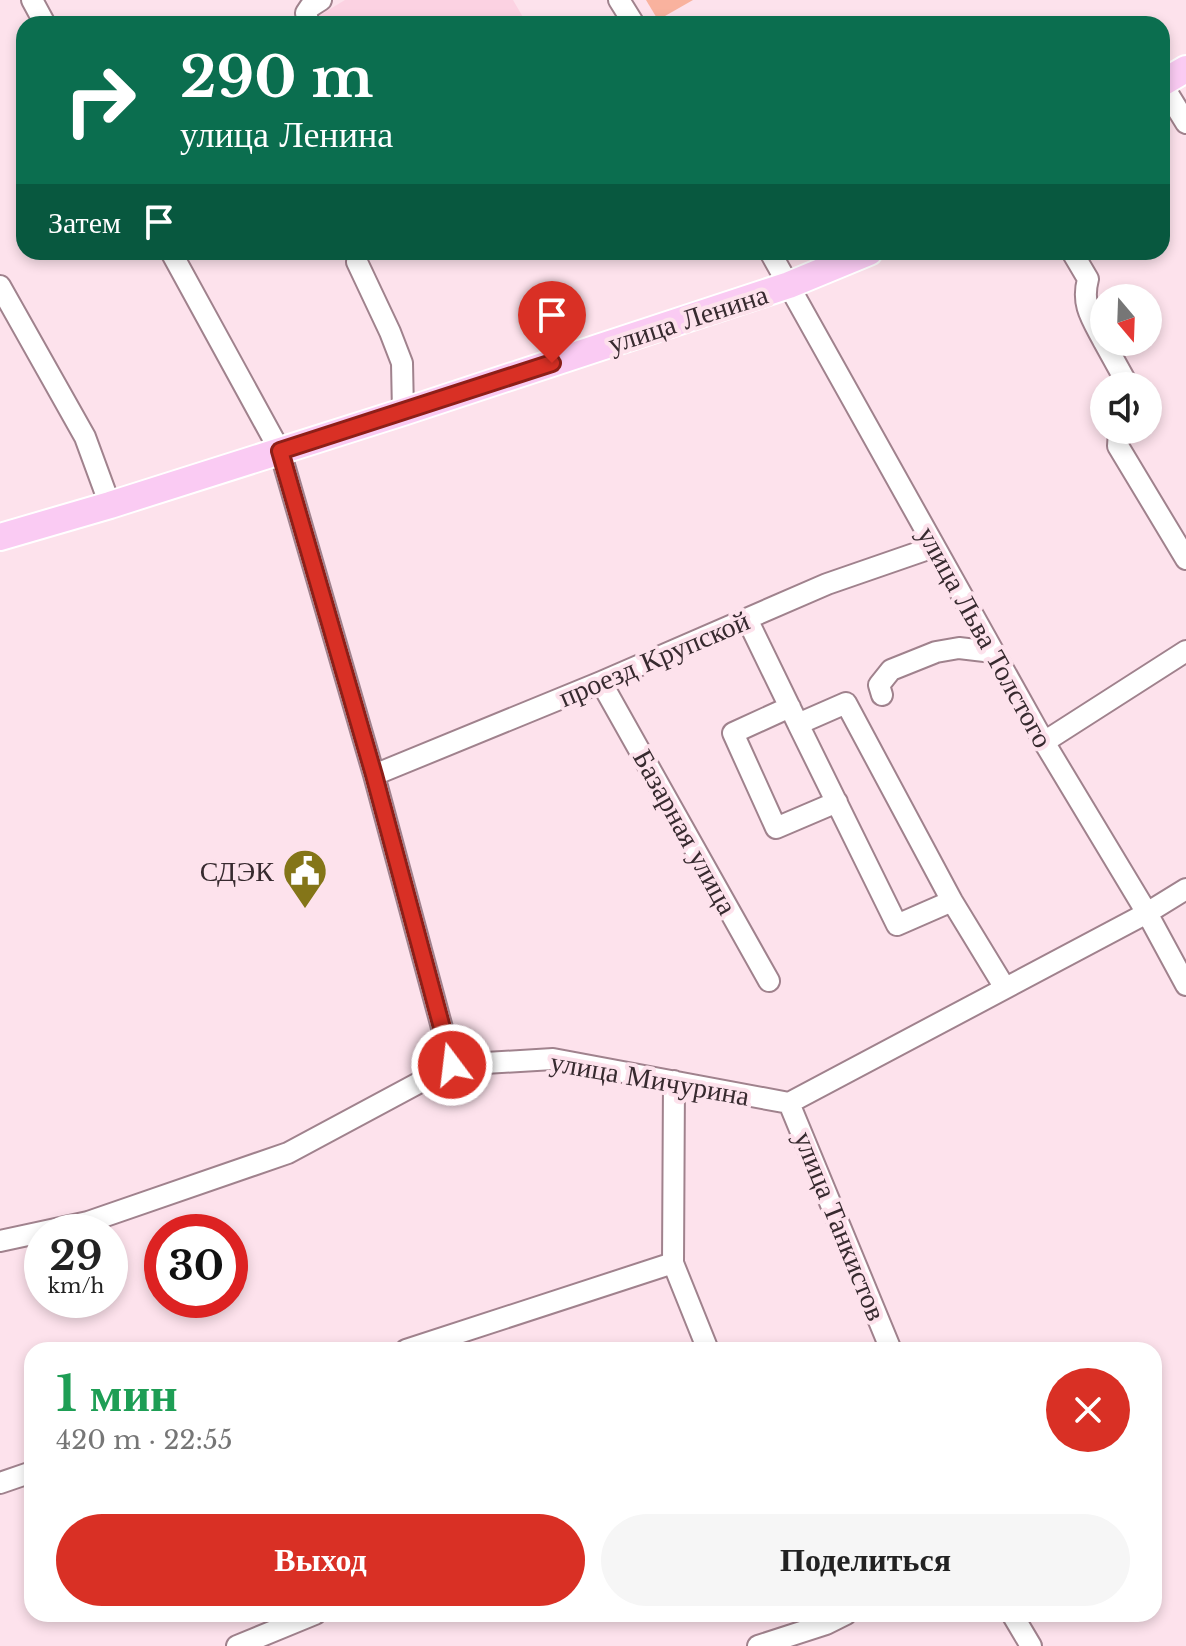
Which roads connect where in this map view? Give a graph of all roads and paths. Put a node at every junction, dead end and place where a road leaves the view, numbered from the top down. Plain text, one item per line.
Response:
1 (321, 0) edge
2 (307, 16) edge
3 (1170, 96) edge
4 (1186, 123) edge
5 (175, 260) edge
6 (775, 260) edge
7 (850, 260) edge
8 (1077, 260) edge
9 (357, 262) dead end
10 (789, 285) junction
11 (0, 286) edge
12 (1090, 316) edge
13 (403, 412) junction
14 (1122, 444) edge
15 (280, 451) junction
16 (110, 505) junction
17 (0, 537) edge
18 (934, 547) junction
19 (1186, 559) edge
20 (747, 619) junction
21 (1186, 651) edge
22 (993, 652) junction
23 (601, 682) junction
24 (882, 695) dead end
25 (794, 716) junction
26 (1044, 742) junction
27 (374, 775) junction
28 (837, 802) junction
29 (1186, 889) edge
30 (952, 901) junction
31 (1147, 913) junction
32 (769, 981) dead end
33 (1186, 985) edge
34 (1005, 988) junction
35 (452, 1065) junction
36 (674, 1081) junction
37 (789, 1103) junction
38 (0, 1241) edge
39 (673, 1263) junction
40 (431, 1342) edge
41 (705, 1342) edge
42 (888, 1342) edge
43 (24, 1475) edge
44 (0, 1483) edge
45 (296, 1622) edge
46 (817, 1622) edge
47 (1017, 1622) edge
48 (237, 1646) edge
49 (758, 1646) edge
50 (1031, 1646) edge

1 - 2 street
3 - 4 street
5 - 15 street
6 - 10 street, улица Льва Толстого
7 - 10 main road, улица Ленина
8 - 12 street
9 - 13 street
10 - 13 main road, улица Ленина
10 - 18 street, улица Льва Толстого
11 - 16 street
13 - 15 main road, улица Ленина
14 - 19 street
15 - 16 main road, улица Ленина
15 - 27 street
16 - 17 main road, улица Ленина
18 - 20 street, проезд Крупской
18 - 22 street, улица Льва Толстого
20 - 23 street, проезд Крупской
20 - 25 street
21 - 26 street
22 - 24 street
22 - 26 street, улица Льва Толстого
23 - 27 street, проезд Крупской
23 - 32 street, Базарная улица
25 - 28 street
25 - 28 street
25 - 30 street
26 - 31 street, улица Льва Толстого
27 - 35 street
28 - 30 street
29 - 31 street, улица Мичурина
30 - 34 street
31 - 33 street, улица Льва Толстого
31 - 34 street, улица Мичурина
34 - 37 street, улица Мичурина
35 - 36 street, улица Мичурина
35 - 38 street, улица Мичурина
36 - 37 street, улица Мичурина
36 - 39 street
37 - 42 street, улица Танкистов
39 - 40 street
39 - 41 street
43 - 44 street
45 - 48 street
46 - 49 street
47 - 50 street

